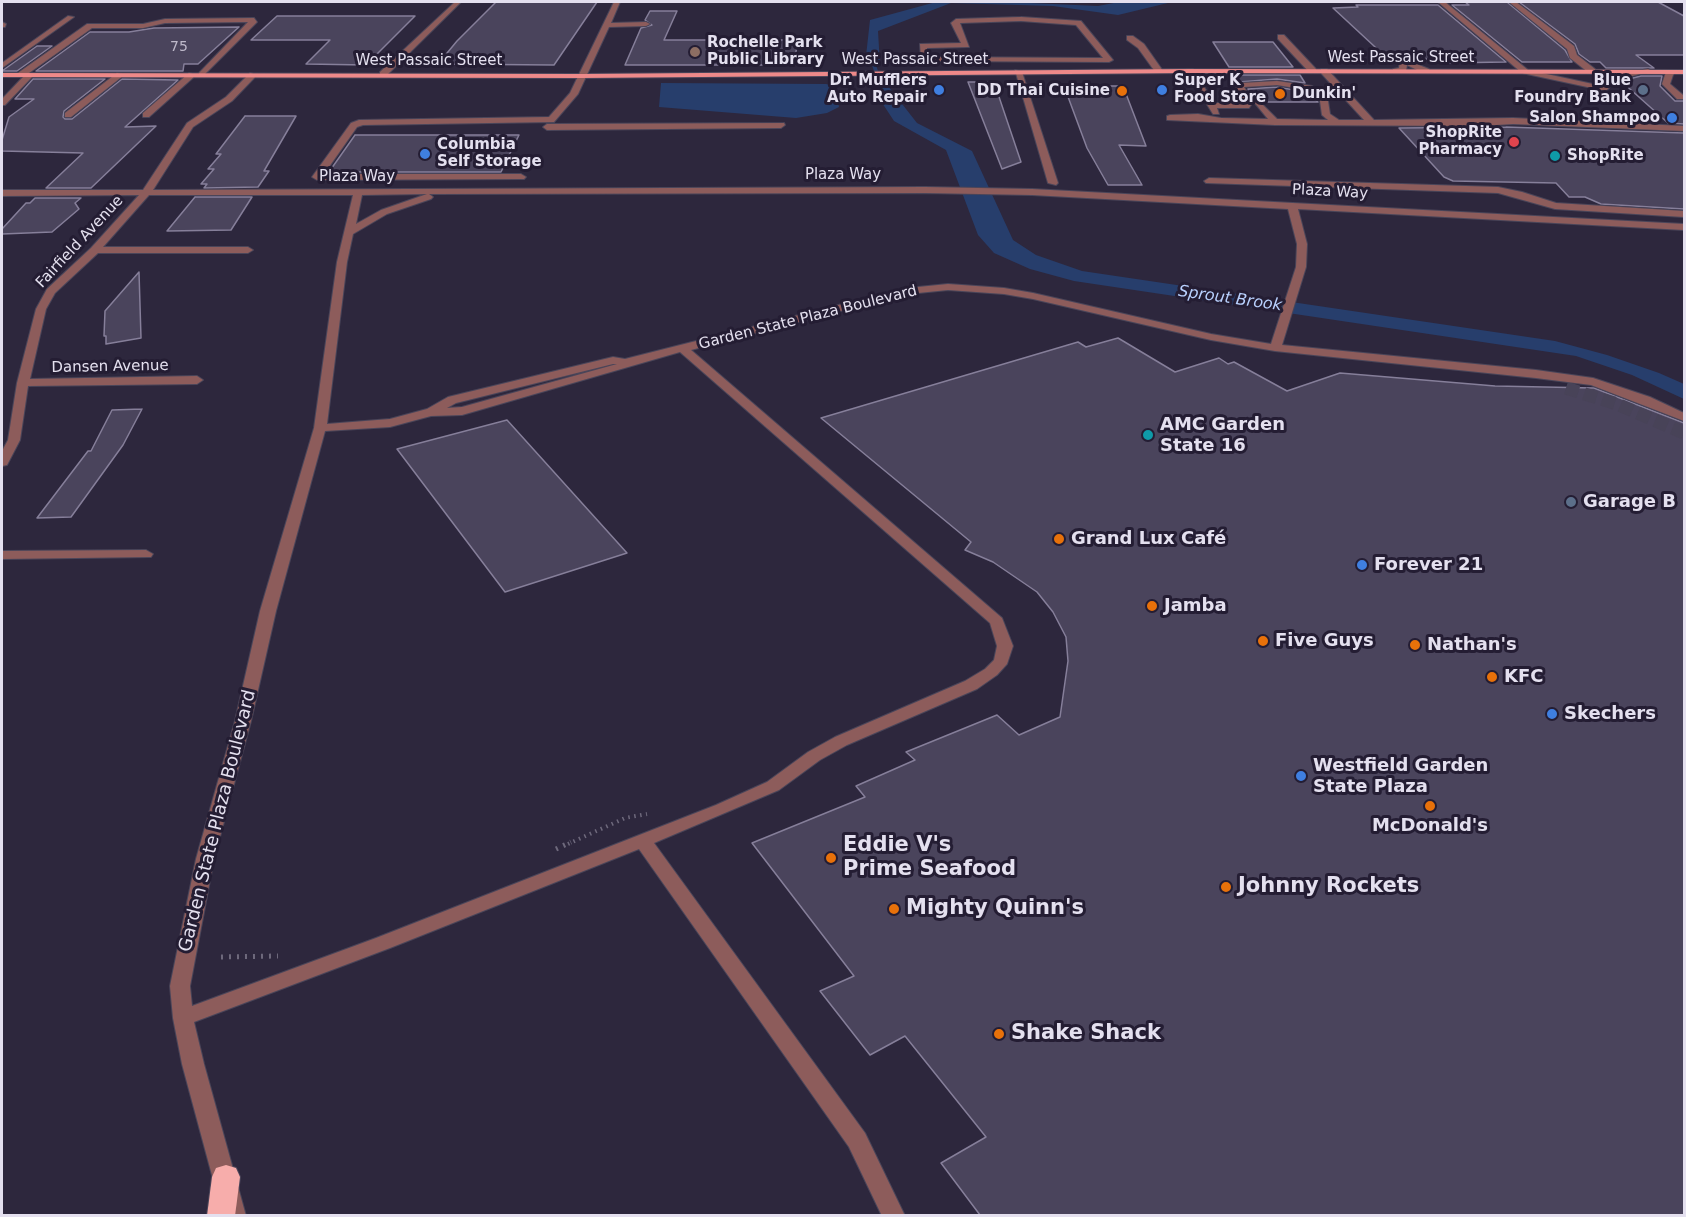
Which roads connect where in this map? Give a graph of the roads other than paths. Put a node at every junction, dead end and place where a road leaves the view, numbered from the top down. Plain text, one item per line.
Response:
1 (458, 2) edge
2 (617, 2) edge
3 (1441, 2) edge
4 (1512, 2) edge
5 (70, 17) dead end
6 (646, 24) dead end
7 (606, 25) junction
8 (1130, 38) dead end
9 (1281, 38) dead end
10 (1021, 59) junction
11 (2, 66) edge
12 (1159, 71) junction
13 (1190, 71) junction
14 (1313, 71) junction
15 (1324, 71) junction
16 (1528, 71) junction
17 (1592, 71) junction
18 (1648, 71) junction
19 (1022, 72) junction
20 (1673, 72) junction
21 (1684, 72) edge
22 (382, 74) junction
23 (2, 75) edge
24 (25, 75) junction
25 (120, 75) junction
26 (192, 75) junction
27 (202, 75) junction
28 (253, 75) junction
29 (581, 76) junction
30 (1300, 86) junction
31 (1251, 95) dead end
32 (1680, 97) dead end
33 (2, 103) edge
34 (1212, 105) junction
35 (1246, 106) junction
36 (1442, 111) dead end
37 (68, 115) dead end
38 (146, 116) dead end
39 (1170, 118) dead end
40 (1221, 121) junction
41 (1337, 122) junction
42 (1371, 122) junction
43 (1275, 123) junction
44 (1452, 123) junction
45 (781, 125) dead end
46 (547, 127) dead end
47 (1684, 129) edge
48 (521, 177) dead end
49 (1209, 181) dead end
50 (1053, 183) dead end
51 (358, 192) junction
52 (452, 192) junction
53 (146, 193) junction
54 (2, 194) edge
55 (1292, 205) junction
56 (1684, 214) edge
57 (1684, 227) edge
58 (349, 232) junction
59 (96, 250) junction
60 (248, 250) dead end
61 (1275, 348) junction
62 (683, 349) junction
63 (1493, 371) junction
64 (197, 380) dead end
65 (23, 383) junction
66 (1566, 388) tunnel mouth
67 (1684, 417) edge
68 (320, 428) junction
69 (2, 462) edge
70 (146, 554) dead end
71 (2, 555) edge
72 (643, 841) junction
73 (183, 1018) junction
74 (226, 1177) junction
75 (221, 1215) edge
76 (236, 1215) edge
77 (894, 1215) edge

1 - 22 street
2 - 7 street
3 - 16 street
4 - 17 street
5 - 11 street
6 - 7 street
7 - 29 street
8 - 12 street
9 - 14 street
10 - 10 street
10 - 19 street
12 - 13 main road, West Passaic Street
12 - 19 main road, West Passaic Street
13 - 14 main road, West Passaic Street
13 - 34 street
14 - 15 main road, West Passaic Street
15 - 16 main road, West Passaic Street
15 - 42 street
16 - 17 main road, West Passaic Street
16 - 18 street
17 - 18 main road, West Passaic Street
18 - 20 main road, West Passaic Street
19 - 29 main road, West Passaic Street
19 - 50 street
20 - 21 main road, West Passaic Street
20 - 32 street
22 - 28 main road, West Passaic Street
22 - 29 main road, West Passaic Street
23 - 24 main road, West Passaic Street
24 - 25 main road, West Passaic Street
24 - 27 street
24 - 33 street
25 - 26 main road, West Passaic Street
25 - 37 street
26 - 27 main road, West Passaic Street
26 - 38 street
27 - 28 main road, West Passaic Street
28 - 53 street, Fairfield Avenue
29 - 48 street
30 - 31 street
30 - 35 street
30 - 41 street
34 - 35 street
34 - 40 street
35 - 43 street
36 - 44 street
39 - 40 street
40 - 43 street
41 - 42 street
41 - 43 street
42 - 44 street
44 - 47 street
45 - 46 street
49 - 56 street
51 - 52 street, Plaza Way
51 - 53 street, Plaza Way
51 - 58 street, Garden State Plaza Boulevard
52 - 55 street, Plaza Way
52 - 58 street
53 - 54 street, Plaza Way
53 - 59 street, Fairfield Avenue
55 - 57 street, Plaza Way
55 - 61 street
58 - 68 street, Garden State Plaza Boulevard
59 - 60 street
59 - 65 street, Fairfield Avenue
61 - 62 street, Garden State Plaza Boulevard
61 - 63 street, Garden State Plaza Boulevard
62 - 68 street, Garden State Plaza Boulevard
62 - 72 street
63 - 66 street, Garden State Plaza Boulevard
63 - 67 street, Garden State Plaza Boulevard
64 - 65 street, Dansen Avenue
65 - 69 street, Fairfield Avenue
68 - 73 street, Garden State Plaza Boulevard
70 - 71 street
72 - 73 street
72 - 77 street
73 - 74 street, Garden State Plaza Boulevard
74 - 75 highway
74 - 76 street, Garden State Plaza Boulevard

